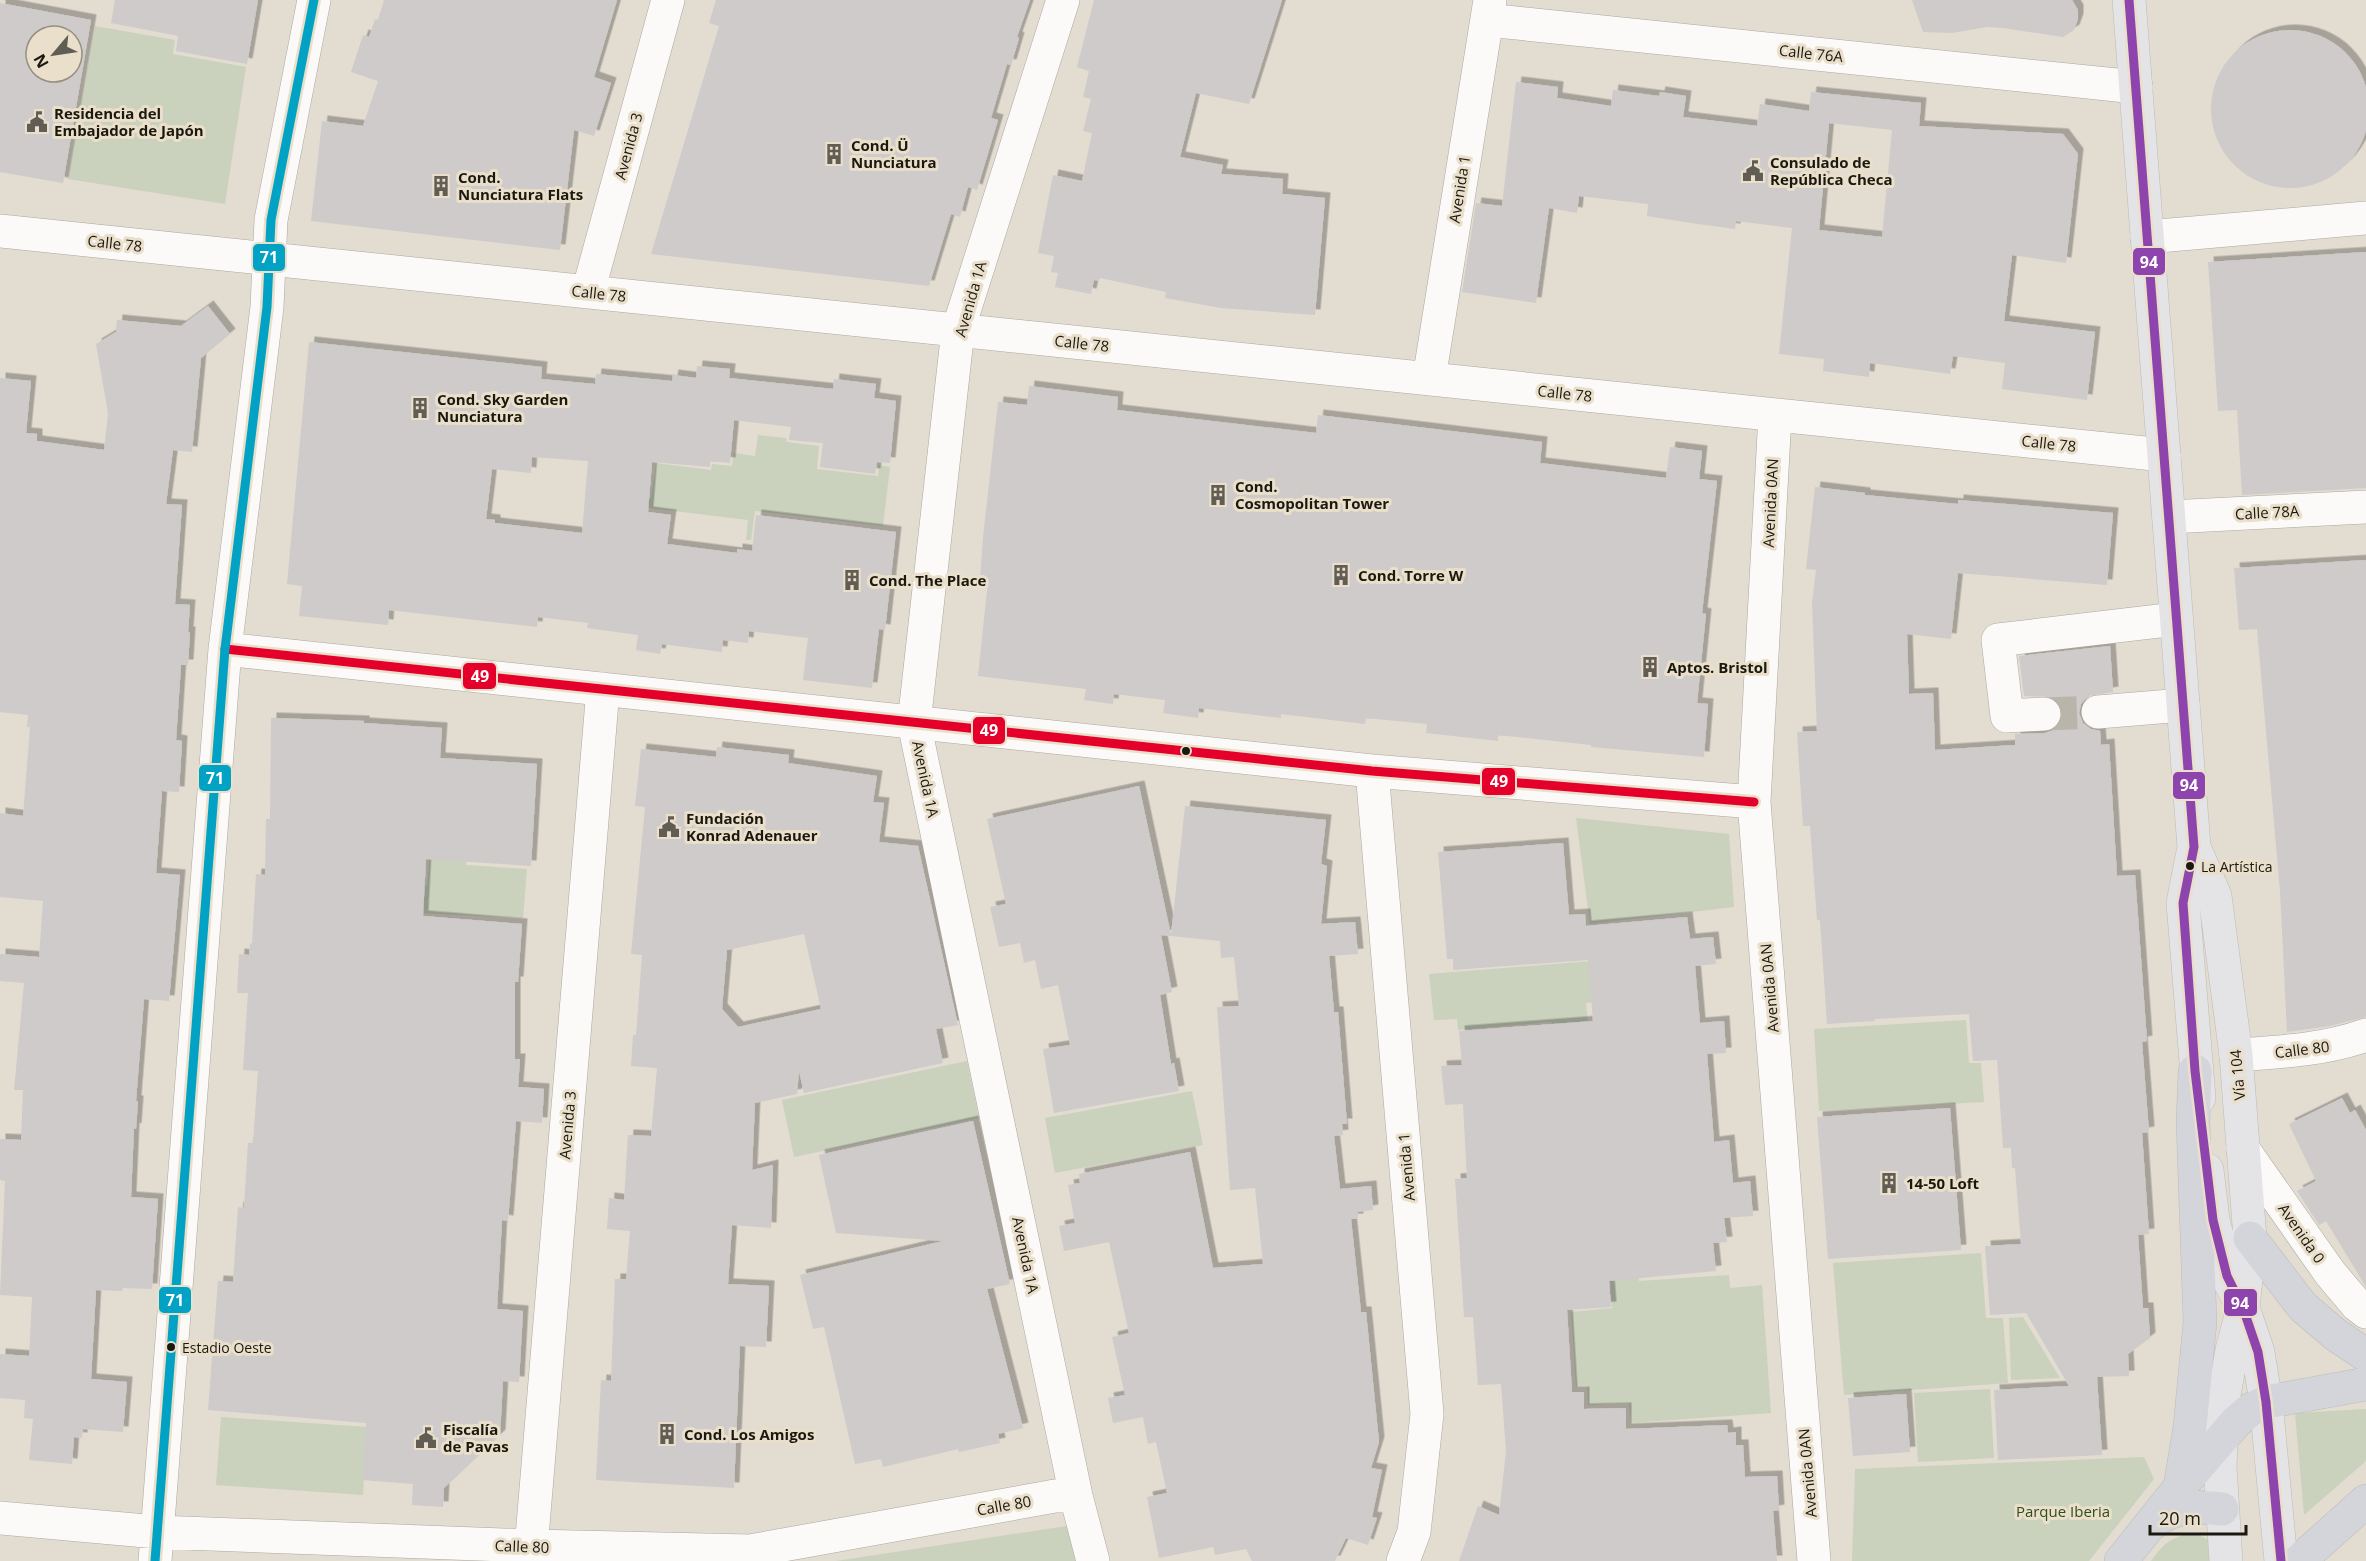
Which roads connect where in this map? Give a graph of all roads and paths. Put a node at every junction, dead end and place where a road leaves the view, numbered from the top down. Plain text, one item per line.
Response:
1 (314, 0) edge
2 (668, 0) edge
3 (1064, 0) edge
4 (2129, 0) edge
5 (1488, 10) edge
6 (2136, 87) junction
7 (2366, 218) edge
8 (0, 231) edge
9 (2147, 237) junction
10 (269, 259) junction
11 (588, 292) junction
12 (958, 330) junction
13 (1429, 379) junction
14 (1775, 415) junction
15 (2164, 455) junction
16 (2366, 507) edge
17 (2169, 517) junction
18 (2176, 619) junction
19 (225, 649) junction
20 (603, 689) junction
21 (2183, 705) junction
22 (2098, 712) tunnel mouth
23 (2044, 714) tunnel mouth
24 (914, 723) junction
25 (1372, 771) junction
26 (1754, 802) junction
27 (2194, 848) junction
28 (2366, 1035) edge
29 (2236, 1055) junction
30 (2195, 1071) junction
31 (2244, 1149) junction
32 (2250, 1238) junction
33 (2242, 1308) junction
34 (2366, 1312) edge
35 (2366, 1355) edge
36 (2366, 1384) edge
37 (2265, 1402) junction
38 (2221, 1440) junction
39 (2180, 1487) junction
40 (1076, 1496) junction
41 (2366, 1500) edge
42 (2222, 1509) junction
43 (0, 1518) edge
44 (2148, 1528) junction
45 (156, 1546) edge
46 (531, 1554) edge
47 (2287, 1560) edge
48 (1093, 1561) edge
49 (1403, 1561) edge
50 (1814, 1561) edge
51 (2121, 1561) edge
52 (2226, 1561) edge

1 - 10 street
2 - 11 street, Avenida 3
3 - 12 street, Avenida 1A
4 - 6 main road, Vía 104
5 - 6 street, Calle 76A
5 - 13 street, Avenida 1
6 - 9 main road, Vía 104
7 - 9 street
8 - 10 street, Calle 78
9 - 15 main road, Vía 104
10 - 11 street, Calle 78
10 - 19 street
11 - 12 street, Calle 78
12 - 13 street, Calle 78
12 - 24 street, Avenida 1A
13 - 14 street, Calle 78
14 - 15 street, Calle 78
14 - 26 street, Avenida 0AN
15 - 17 main road, Vía 104
16 - 17 street, Calle 78A
17 - 18 main road, Vía 104
18 - 21 main road, Vía 104
18 - 23 street
19 - 20 street
19 - 45 street
20 - 24 street
20 - 46 street, Avenida 3
21 - 22 street
21 - 27 main road, Vía 104
24 - 25 street
24 - 40 street, Avenida 1A
25 - 26 street
25 - 49 street, Avenida 1
26 - 50 street, Avenida 0AN
27 - 29 main road, Vía 104
27 - 30 main road, Vía 104
28 - 29 street, Calle 80
29 - 31 main road, Vía 104
30 - 33 main road, Vía 104
30 - 39 highway
31 - 32 main road, Vía 104
31 - 34 street, Avenida 0
32 - 33 main road, Vía 104
32 - 35 highway
33 - 37 main road, Vía 104
33 - 38 main road, Vía 104
36 - 37 highway
37 - 38 highway
37 - 47 main road, Vía 104
38 - 39 highway
38 - 42 main road, Vía 104
39 - 44 highway
40 - 46 street, Calle 80
40 - 48 street, Avenida 1A
41 - 47 highway
42 - 44 highway
42 - 52 main road, Vía 104
43 - 45 street, Calle 80
44 - 51 highway
45 - 46 street, Calle 80

